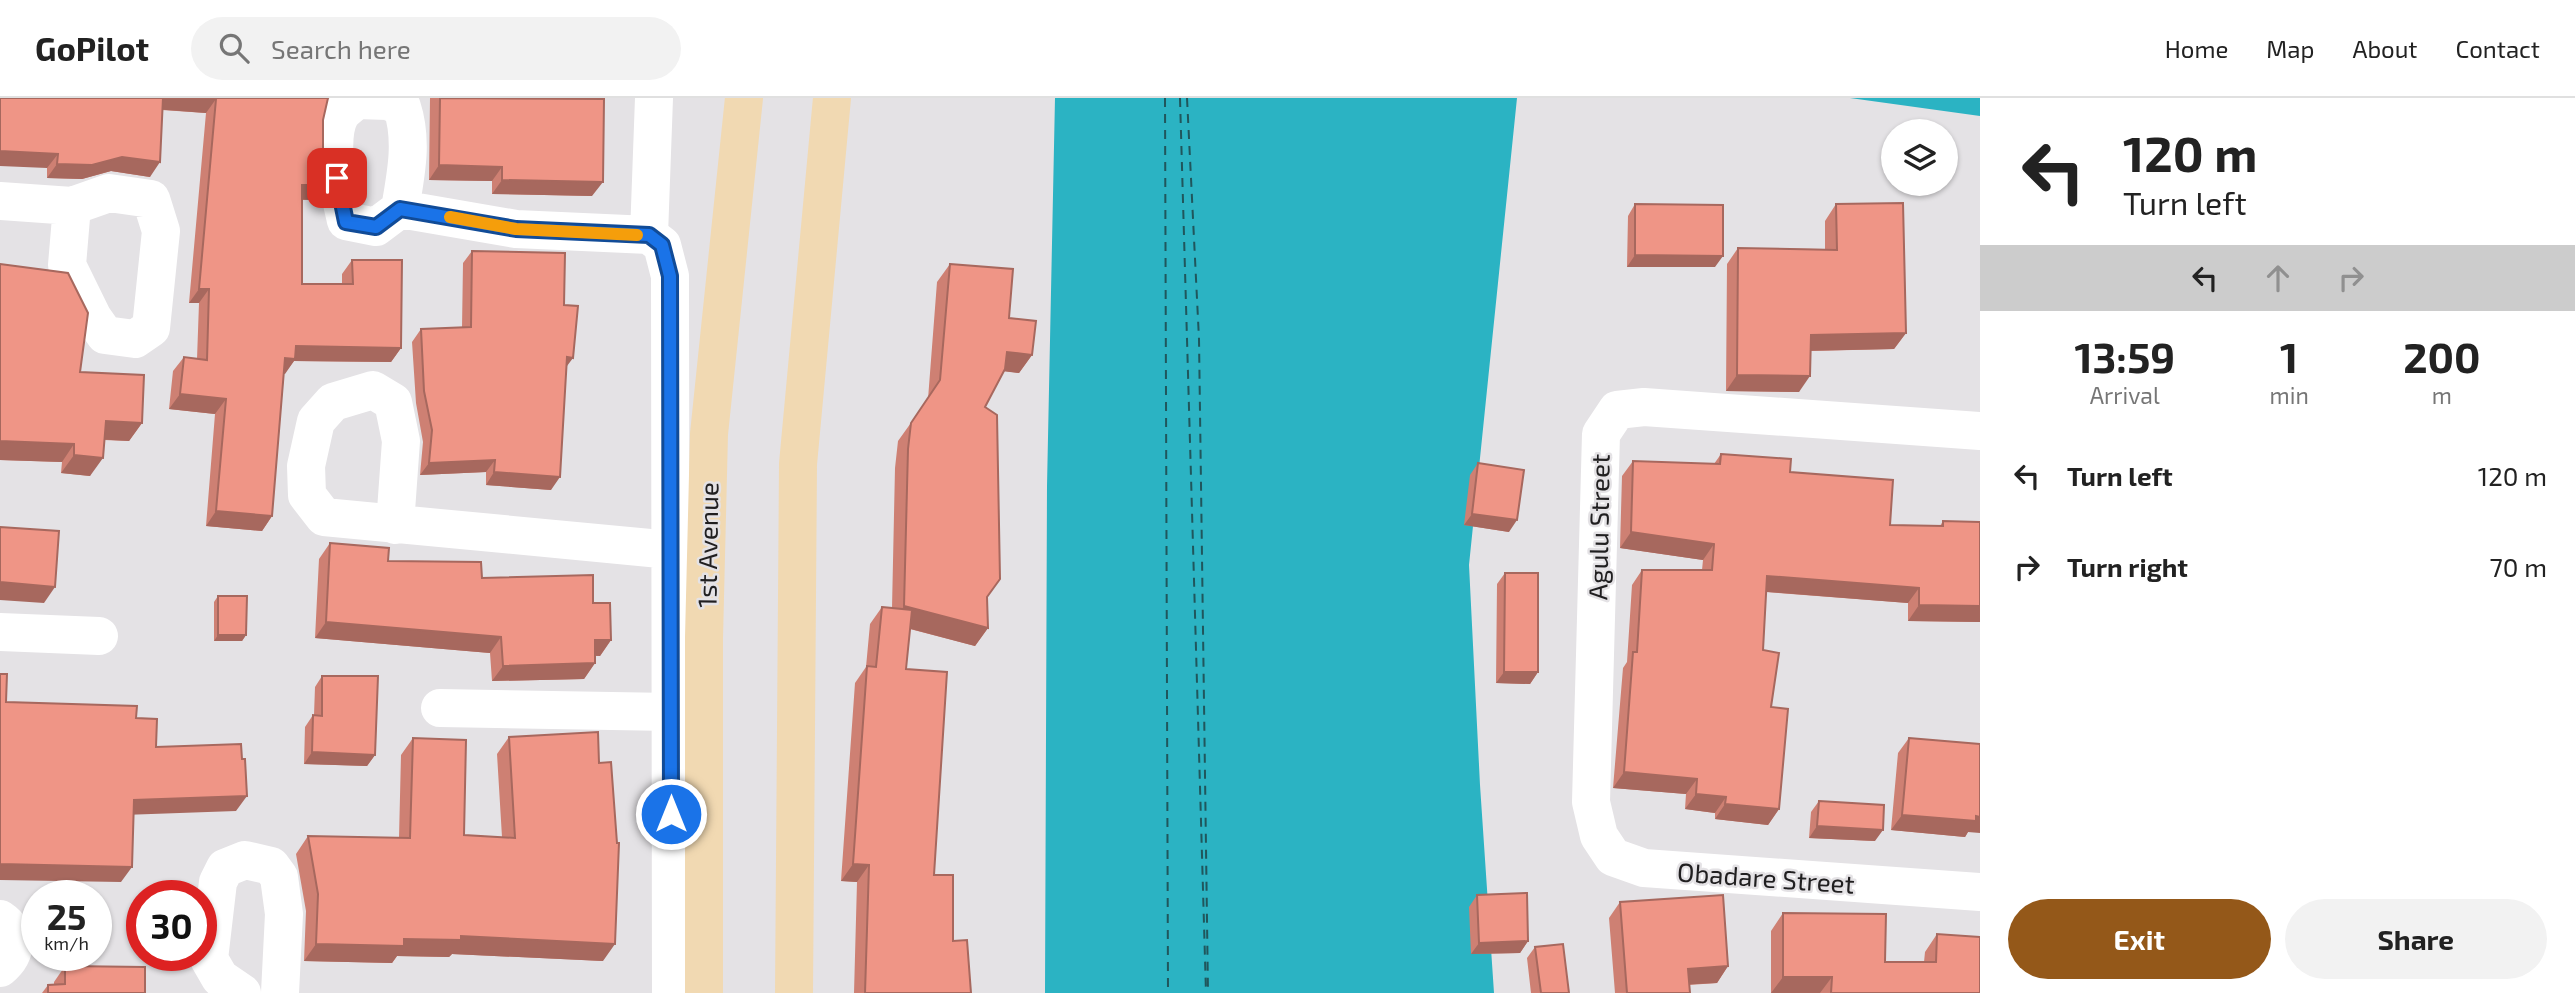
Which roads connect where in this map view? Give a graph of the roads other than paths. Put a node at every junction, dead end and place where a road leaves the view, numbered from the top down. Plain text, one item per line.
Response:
1 (654, 98) edge
2 (744, 98) edge
3 (832, 98) edge
4 (0, 201) edge
5 (72, 206) dead end
6 (400, 209) dead end
7 (649, 235) junction
8 (1980, 431) edge
9 (395, 525) dead end
10 (671, 550) junction
11 (0, 632) edge
12 (99, 636) dead end
13 (440, 708) dead end
14 (671, 712) junction
15 (1591, 802) joint
16 (1980, 892) edge
17 (0, 919) edge
18 (0, 968) edge
19 (242, 993) edge
20 (280, 993) edge
21 (671, 993) edge
22 (704, 993) edge
23 (794, 993) edge

1 - 7 street
2 - 22 main road, 1st Avenue
3 - 23 main road
4 - 5 street
6 - 7 street
7 - 10 street
8 - 15 street, Agulu Street
9 - 10 street
10 - 14 street
11 - 12 street
13 - 14 street
14 - 21 street
15 - 16 street, Obadare Street
17 - 18 street
19 - 20 street

